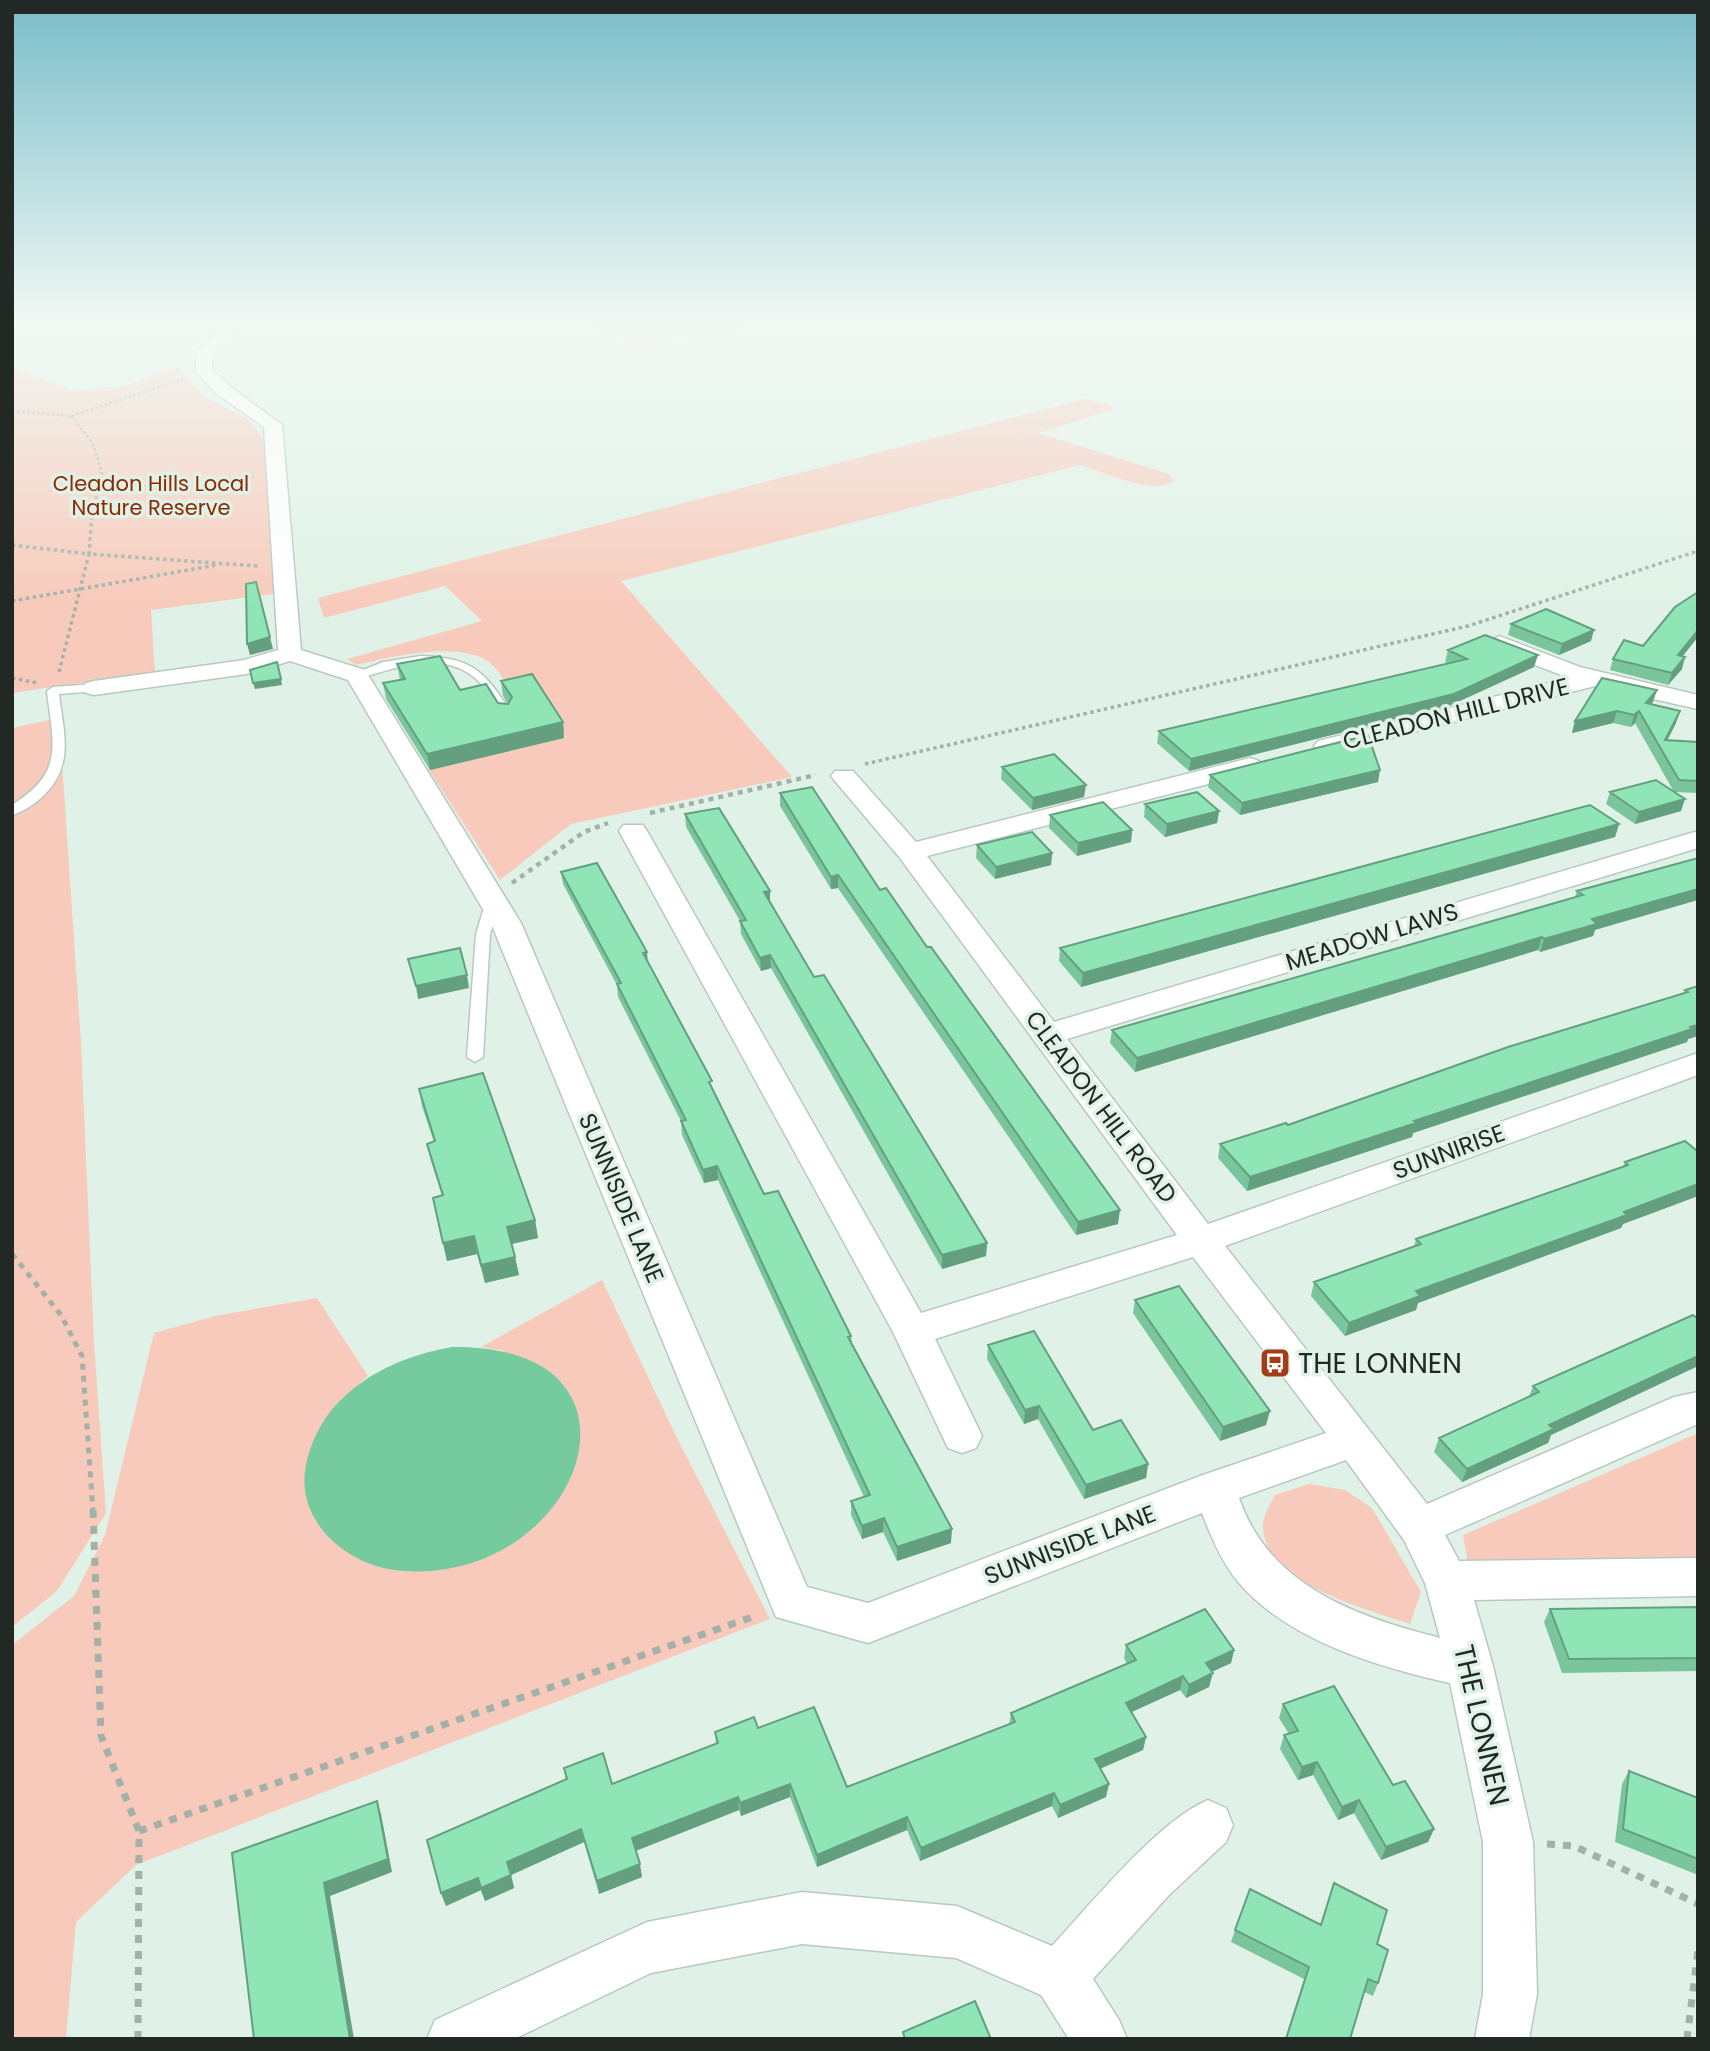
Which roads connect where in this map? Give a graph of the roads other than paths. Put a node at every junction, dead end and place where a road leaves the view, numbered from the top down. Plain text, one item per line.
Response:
1 (260, 416) edge
2 (1489, 638) edge
3 (290, 654) junction
4 (357, 675) junction
5 (1594, 679) junction
6 (94, 688) joint
7 (1698, 702) edge
8 (506, 714) edge
9 (1299, 753) edge
10 (1272, 760) edge
11 (841, 772) road end
12 (12, 811) edge
13 (631, 822) road end
14 (1698, 839) edge
15 (910, 852) junction
16 (492, 899) junction
17 (1047, 1035) junction
18 (475, 1056) dead end
19 (1698, 1063) edge
20 (1201, 1241) junction
21 (912, 1331) junction
22 (1698, 1408) edge
23 (962, 1436) dead end
24 (1355, 1440) junction
25 (1215, 1489) junction
26 (1419, 1527) junction
27 (1698, 1577) edge
28 (1447, 1581) junction
29 (1470, 1666) junction
30 (1208, 1825) dead end
31 (1060, 1976) junction
32 (454, 2039) edge
33 (1100, 2039) edge
34 (1502, 2039) edge

1 - 3 street
2 - 5 street
3 - 4 street
3 - 6 street
4 - 8 lane
4 - 16 street, SUNNISIDE LANE
5 - 7 street
5 - 9 street, CLEADON HILL DRIVE
6 - 12 lane
10 - 15 street
11 - 15 street, CLEADON HILL ROAD
13 - 21 street
14 - 17 street, MEADOW LAWS
15 - 17 street, CLEADON HILL ROAD
16 - 18 lane
16 - 25 street, SUNNISIDE LANE
17 - 20 street, CLEADON HILL ROAD
19 - 20 street, SUNNIRISE
20 - 21 street, SUNNIRISE
20 - 24 street, CLEADON HILL ROAD
21 - 23 street
22 - 26 street
24 - 25 street, SUNNISIDE LANE
24 - 26 street, THE LONNEN
25 - 29 street
26 - 28 street, THE LONNEN
27 - 28 street
28 - 29 street, THE LONNEN
29 - 34 street, THE LONNEN
30 - 31 street
31 - 32 street
31 - 33 street

